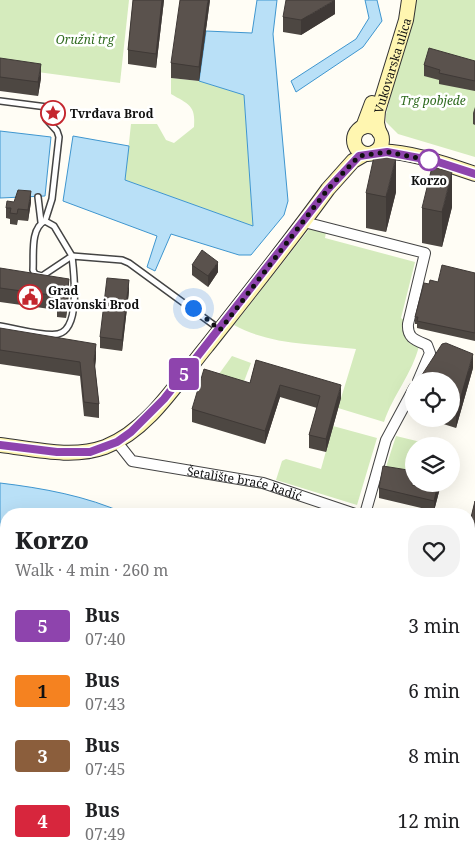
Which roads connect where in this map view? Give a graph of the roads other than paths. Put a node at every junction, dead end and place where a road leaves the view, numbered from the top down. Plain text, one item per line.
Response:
1 (405, 0) edge
2 (409, 0) edge
3 (0, 101) edge
4 (363, 127) junction
5 (380, 134) junction
6 (354, 141) junction
7 (370, 153) junction
8 (435, 161) junction
9 (475, 174) edge
10 (328, 189) junction
11 (38, 197) dead end
12 (43, 222) junction
13 (304, 222) junction
14 (72, 256) junction
15 (0, 326) edge
16 (220, 330) junction
17 (422, 372) edge
18 (405, 404) edge
19 (117, 442) junction
20 (0, 445) edge
21 (337, 508) edge
22 (367, 508) edge

1 - 4 main road, Vukovarska ulica
2 - 5 main road, Vukovarska ulica
3 - 12 lane
4 - 5 main road
4 - 6 main road
5 - 7 main road
5 - 8 main road
6 - 7 main road
6 - 10 main road
7 - 8 main road
7 - 10 main road
8 - 9 main road
10 - 13 main road
11 - 12 lane
12 - 14 lane
12 - 14 lane
13 - 16 main road
13 - 17 street
14 - 15 lane
14 - 16 lane
16 - 19 main road
18 - 22 street
19 - 20 main road
19 - 21 street, Šetalište braće Radić

